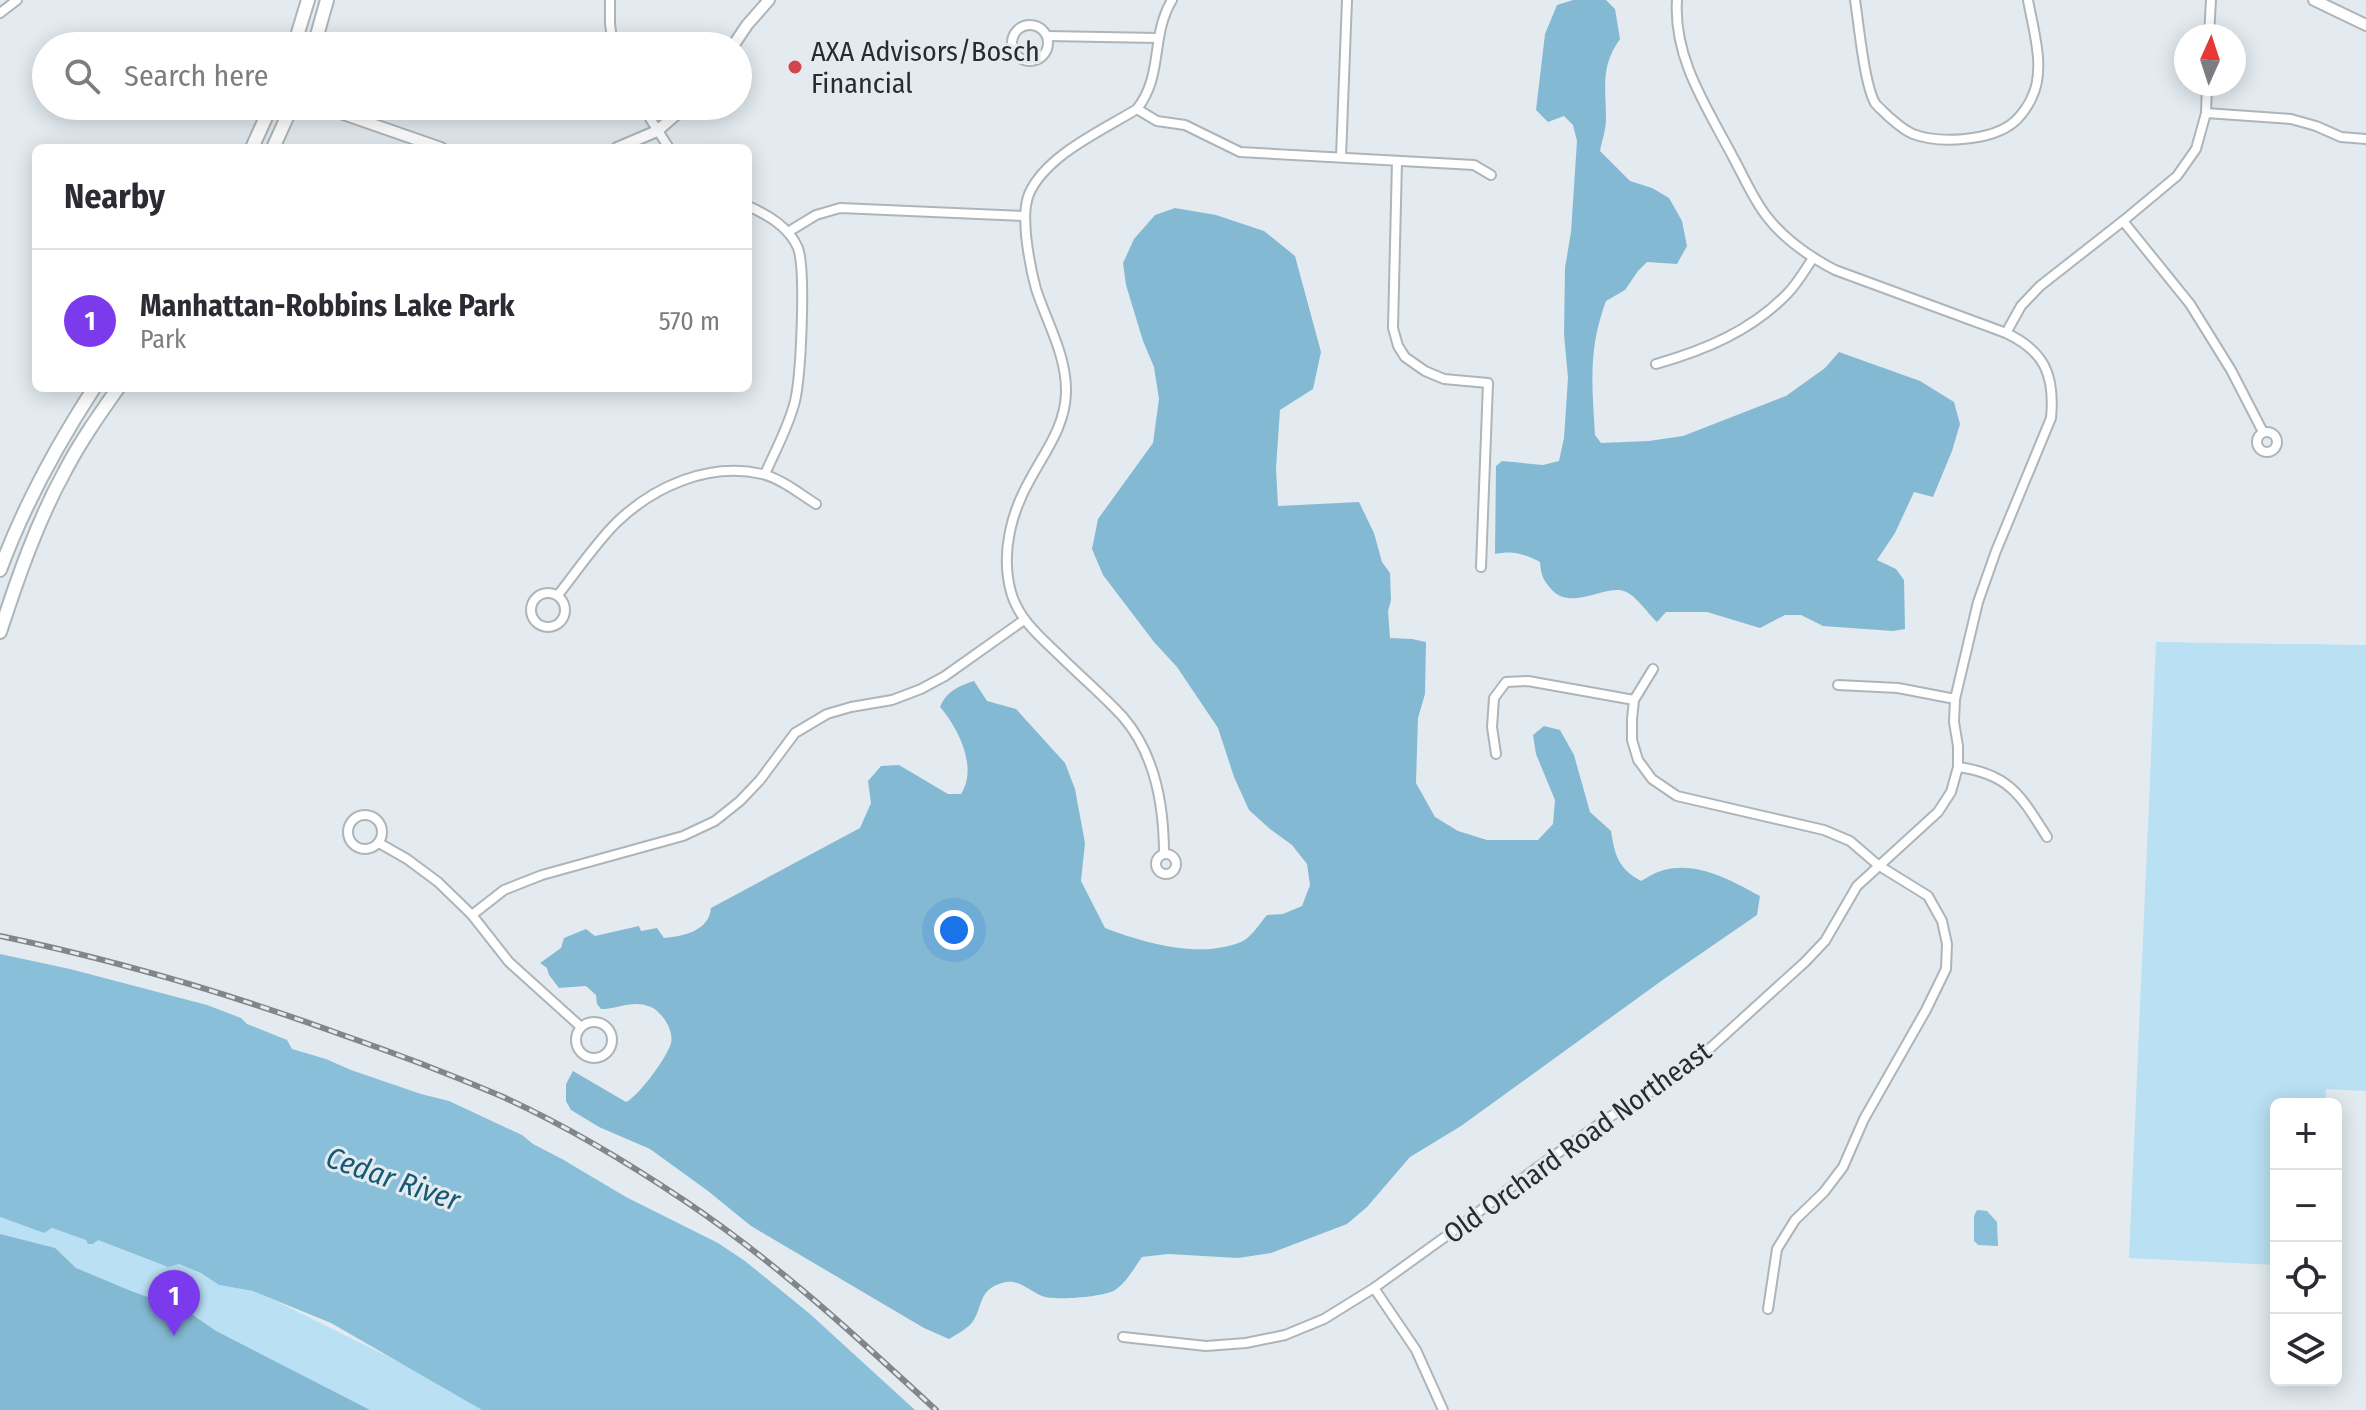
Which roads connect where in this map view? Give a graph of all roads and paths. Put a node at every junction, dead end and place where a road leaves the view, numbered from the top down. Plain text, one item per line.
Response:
1 (17, 0) edge
2 (308, 0) edge
3 (327, 0) edge
4 (610, 0) edge
5 (769, 0) edge
6 (1172, 0) edge
7 (1347, 0) edge
8 (1677, 0) edge
9 (1855, 0) edge
10 (2028, 0) edge
11 (2211, 0) edge
12 (2314, 0) edge
13 (0, 13) edge
14 (2210, 24) edge
15 (2366, 25) edge
16 (298, 32) edge
17 (318, 32) edge
18 (611, 32) edge
19 (742, 32) edge
20 (1047, 36) junction
21 (1158, 38) junction
22 (2207, 96) edge
23 (1137, 109) junction
24 (2206, 113) junction
25 (265, 120) edge
26 (286, 120) edge
27 (360, 120) edge
28 (650, 120) edge
29 (670, 120) edge
30 (657, 131) junction
31 (2366, 139) edge
32 (254, 144) edge
33 (275, 144) edge
34 (429, 144) edge
35 (626, 144) edge
36 (666, 144) edge
37 (1341, 157) junction
38 (1397, 161) junction
39 (1491, 175) dead end
40 (752, 208) edge
41 (1024, 216) junction
42 (2123, 221) junction
43 (788, 232) junction
44 (1813, 258) junction
45 (2006, 333) junction
46 (1656, 364) dead end
47 (91, 392) edge
48 (115, 392) edge
49 (2263, 432) dead end
50 (765, 474) junction
51 (816, 504) dead end
52 (1481, 567) dead end
53 (0, 570) edge
54 (558, 595) junction
55 (1024, 620) junction
56 (0, 632) edge
57 (1653, 669) dead end
58 (1838, 685) dead end
59 (1955, 699) junction
60 (1634, 700) junction
61 (1496, 754) dead end
62 (1958, 767) junction
63 (2047, 837) dead end
64 (379, 843) junction
65 (1164, 854) dead end
66 (1878, 865) junction
67 (472, 915) junction
68 (581, 1027) junction
69 (1374, 1288) junction
70 (1768, 1309) dead end
71 (1123, 1337) dead end
72 (1443, 1410) edge

1 - 13 street
2 - 16 main road
3 - 17 main road
4 - 18 street
5 - 19 street
6 - 21 street
7 - 37 street
8 - 44 street, Old Orchard Road Northeast
9 - 10 street
11 - 14 street
12 - 15 street
20 - 20 street
20 - 21 street
21 - 23 street
22 - 24 street
23 - 37 street
23 - 41 street
24 - 31 street
24 - 42 street
25 - 32 main road
26 - 33 main road
27 - 34 street
28 - 30 street
29 - 30 street
30 - 35 street
30 - 36 street
37 - 38 street
38 - 39 street
38 - 52 street
40 - 43 street
41 - 43 street
41 - 55 street
42 - 45 street
42 - 49 street
43 - 50 street
44 - 45 street, Old Orchard Road Northeast
44 - 46 street
45 - 59 street, Old Orchard Road Northeast
47 - 53 main road
48 - 56 main road
50 - 51 street
50 - 54 street
54 - 54 street
55 - 65 street
55 - 67 street
57 - 60 street
58 - 59 street
59 - 62 street, Old Orchard Road Northeast
60 - 61 street
60 - 66 street
62 - 63 street
62 - 66 street, Old Orchard Road Northeast
64 - 64 street
64 - 67 street
66 - 69 street, Old Orchard Road Northeast
66 - 70 street
67 - 68 street
68 - 68 street
69 - 71 street, Old Orchard Road Northeast
69 - 72 street

